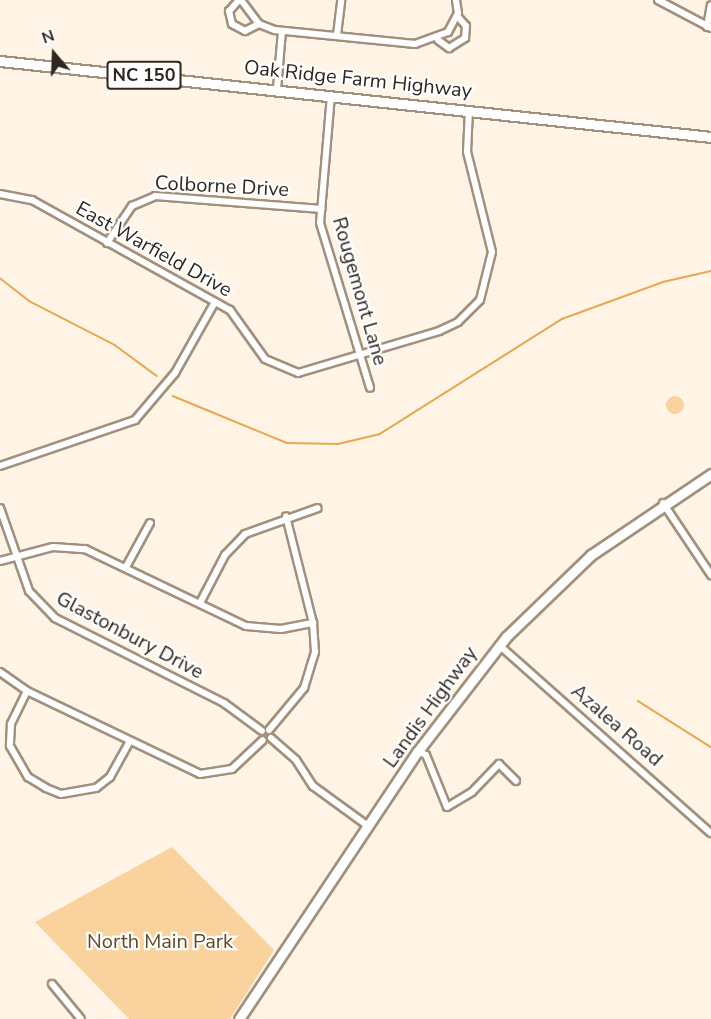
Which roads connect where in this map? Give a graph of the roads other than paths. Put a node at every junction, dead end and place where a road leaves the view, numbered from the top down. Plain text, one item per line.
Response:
1 (240, 0) edge
2 (341, 0) edge
3 (456, 0) edge
4 (658, 0) edge
5 (711, 5) edge
6 (457, 16) junction
7 (260, 24) junction
8 (709, 27) edge
9 (282, 31) junction
10 (337, 35) junction
11 (438, 40) junction
12 (0, 61) edge
13 (277, 89) junction
14 (331, 94) junction
15 (469, 109) junction
16 (711, 137) edge
17 (0, 194) edge
18 (321, 209) junction
19 (107, 243) junction
20 (215, 302) junction
21 (359, 355) junction
22 (370, 388) dead end
23 (0, 466) edge
24 (711, 474) edge
25 (662, 502) junction
26 (0, 508) edge
27 (318, 508) dead end
28 (286, 516) junction
29 (150, 523) dead end
30 (15, 557) junction
31 (0, 561) edge
32 (126, 567) junction
33 (711, 575) edge
34 (200, 603) junction
35 (314, 623) junction
36 (499, 645) junction
37 (0, 672) edge
38 (27, 691) junction
39 (266, 730) junction
40 (271, 738) junction
41 (263, 740) junction
42 (129, 743) junction
43 (418, 751) junction
44 (516, 781) dead end
45 (368, 826) junction
46 (711, 833) edge
47 (52, 984) dead end
48 (81, 1019) edge
49 (238, 1019) edge

1 - 7 street
1 - 7 street
2 - 10 street
3 - 6 street
4 - 8 street
5 - 8 street
6 - 11 street
6 - 11 street
7 - 9 street
9 - 10 street
9 - 13 street
10 - 11 street
12 - 13 main road, Oak Ridge Farm Highway / NC 150
13 - 14 main road, Oak Ridge Farm Highway / NC 150
14 - 15 main road, Oak Ridge Farm Highway / NC 150
14 - 18 street, Rougemont Lane
15 - 16 main road, Oak Ridge Farm Highway / NC 150
15 - 21 street, East Warfield Drive
17 - 19 street, East Warfield Drive
18 - 19 street, Colborne Drive
18 - 21 street, Rougemont Lane
19 - 20 street, East Warfield Drive
20 - 21 street, East Warfield Drive
20 - 23 street
21 - 22 street, Rougemont Lane
24 - 25 main road, Landis Highway
25 - 33 street
25 - 36 main road, Landis Highway
26 - 30 street, Glastonbury Drive
27 - 28 street
28 - 34 street
28 - 35 street
29 - 32 street
30 - 31 street
30 - 32 street
30 - 39 street, Glastonbury Drive
32 - 34 street
34 - 35 street
35 - 39 street
36 - 43 main road, Landis Highway
36 - 46 street, Azalea Road
37 - 38 street
38 - 42 street
38 - 42 street
39 - 40 street
39 - 41 street
40 - 41 street
40 - 45 street
41 - 42 street
43 - 44 street
43 - 45 main road, Landis Highway
45 - 49 main road, Landis Highway
47 - 48 street

